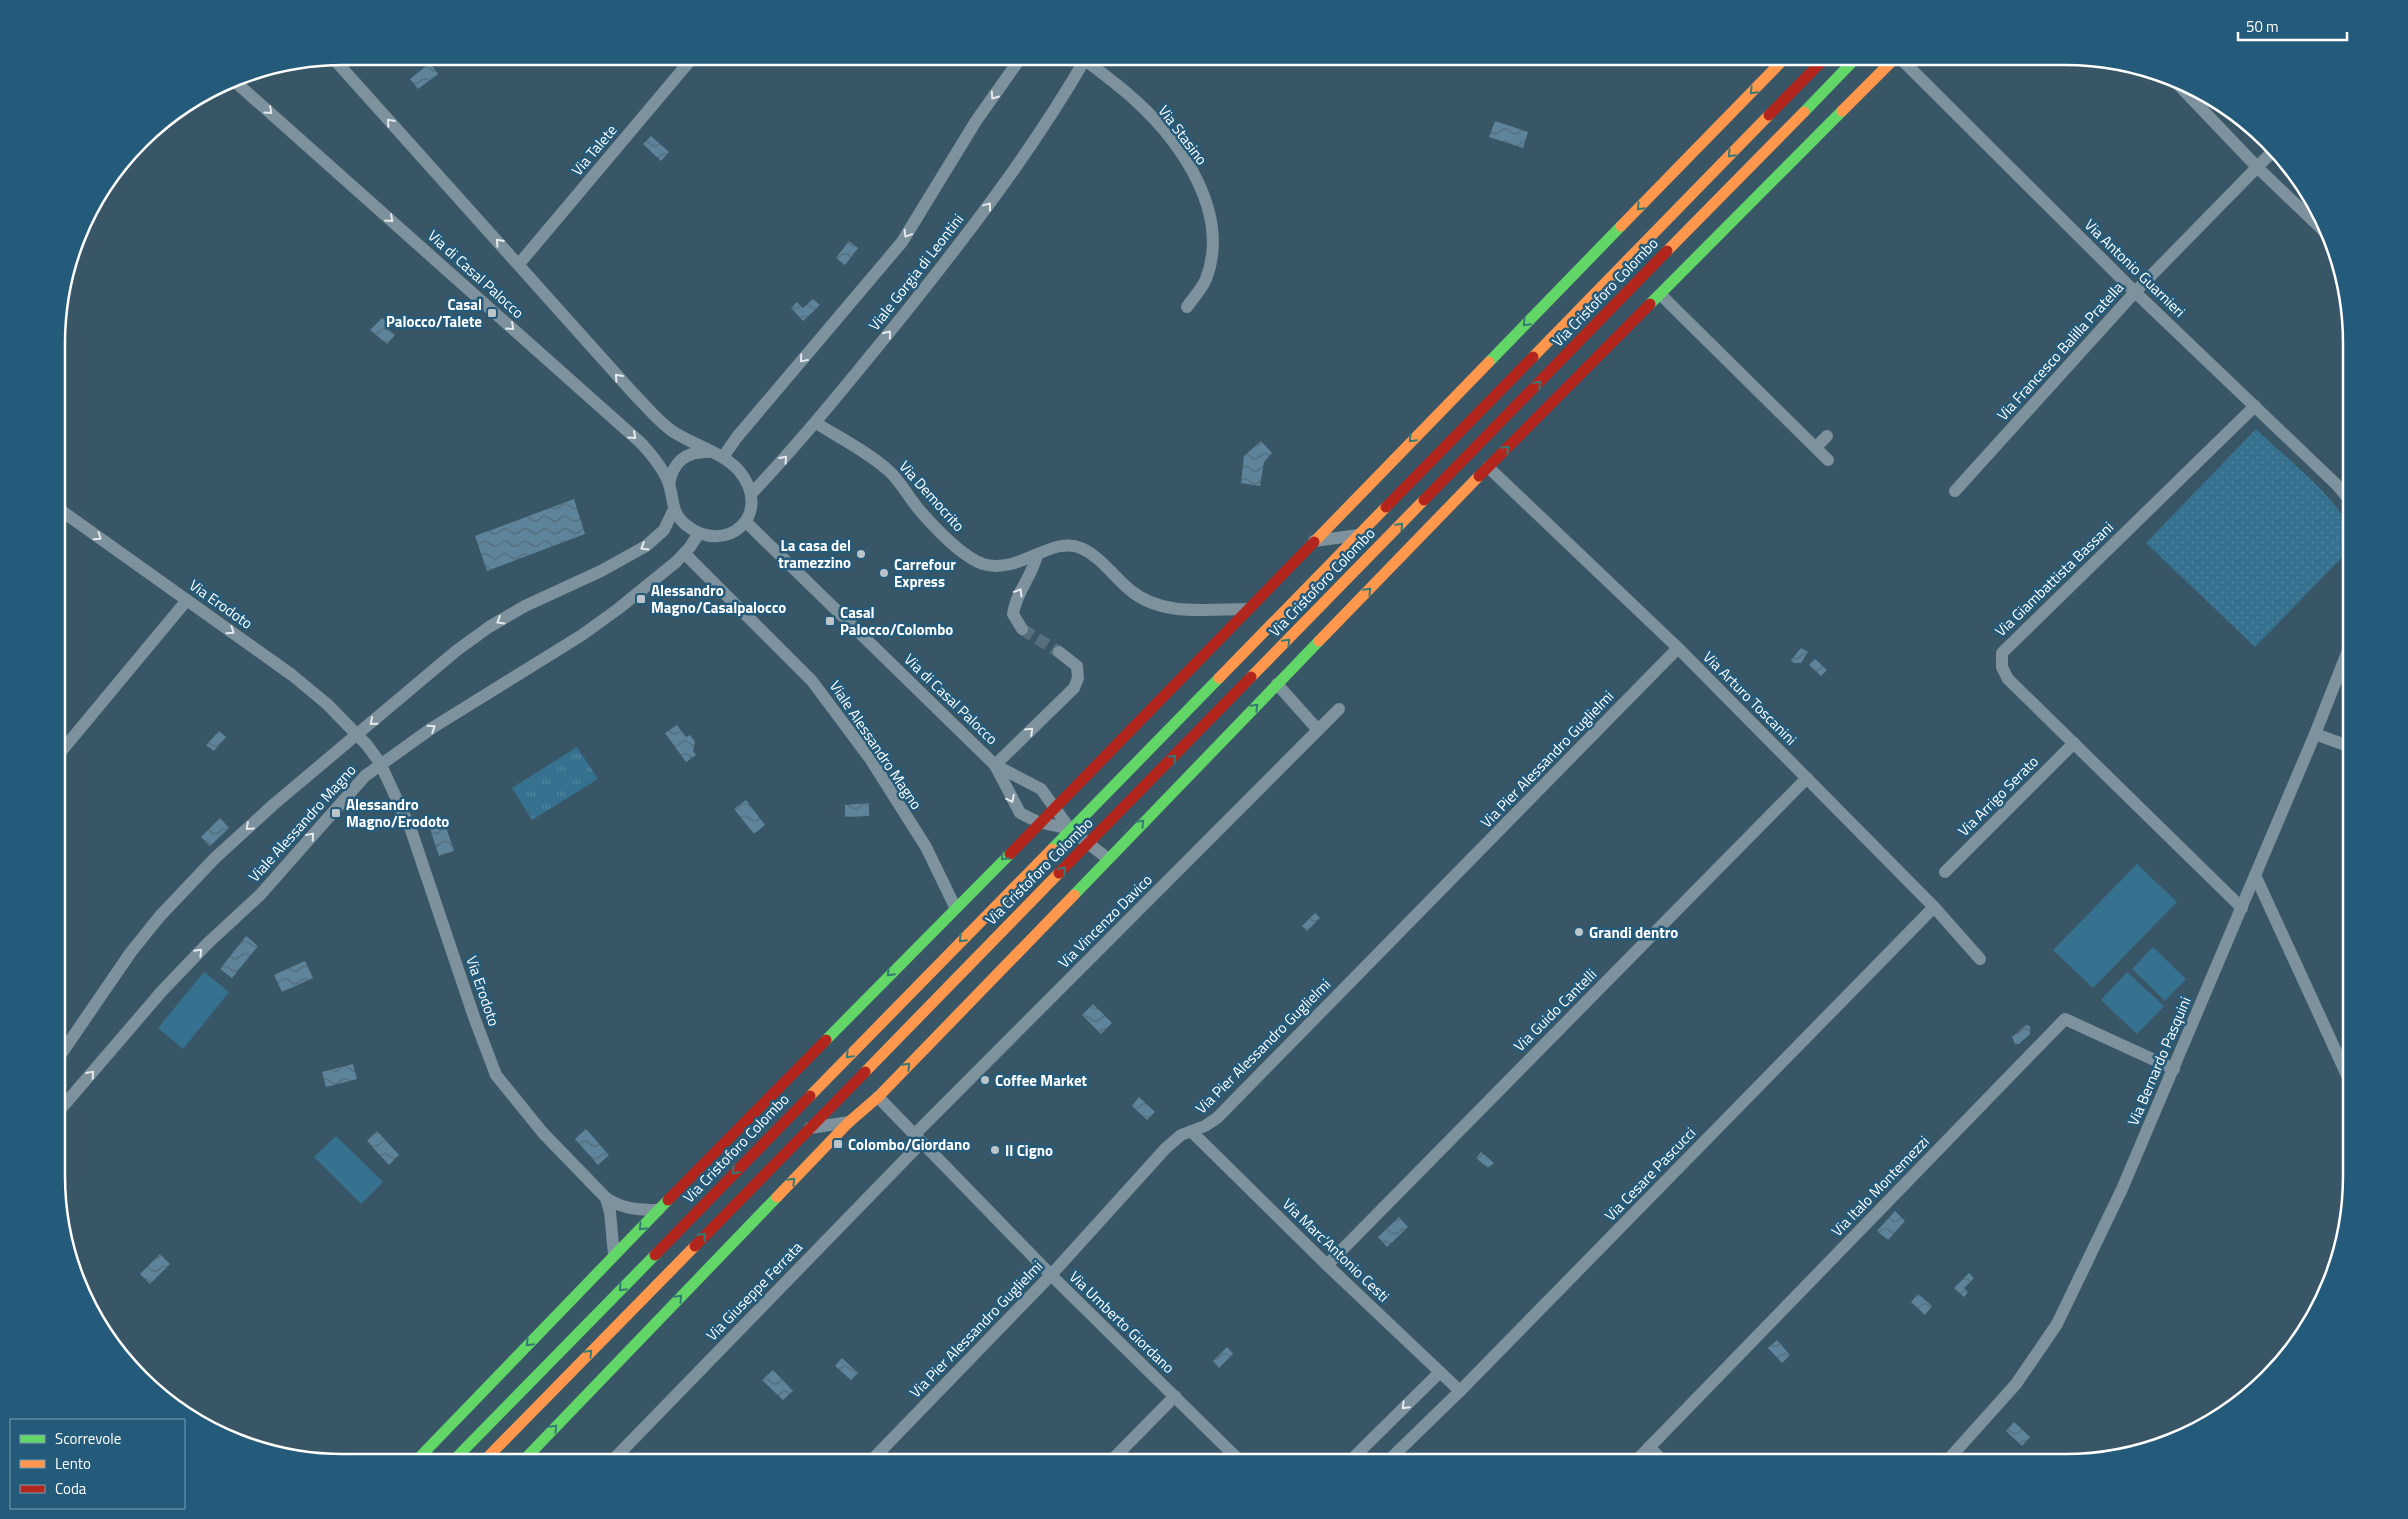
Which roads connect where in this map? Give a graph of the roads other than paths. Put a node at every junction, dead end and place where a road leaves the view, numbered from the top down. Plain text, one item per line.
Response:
1 (339, 65) edge
2 (686, 65) edge
3 (1016, 65) edge
4 (1082, 65) edge
5 (1094, 65) edge
6 (1778, 65) edge
7 (1817, 65) edge
8 (1849, 65) edge
9 (1888, 65) edge
10 (1906, 65) edge
11 (239, 85) edge
12 (2187, 93) edge
13 (2270, 155) edge
14 (2258, 168) junction
15 (2316, 223) edge
16 (519, 264) junction
17 (2135, 292) junction
18 (1661, 295) junction
19 (1186, 307) dead end
20 (2255, 406) junction
21 (816, 423) junction
22 (1827, 436) dead end
23 (1816, 448) junction
24 (709, 452) junction
25 (723, 457) junction
26 (1828, 460) dead end
27 (1488, 467) junction
28 (669, 484) junction
29 (1955, 491) dead end
30 (2343, 492) edge
31 (751, 494) junction
32 (674, 509) junction
33 (65, 512) edge
34 (746, 522) junction
35 (699, 532) junction
36 (1359, 535) junction
37 (1313, 541) junction
38 (685, 554) junction
39 (1037, 555) junction
40 (187, 600) junction
41 (1247, 609) junction
42 (1022, 629) tunnel mouth
43 (1678, 648) junction
44 (1059, 652) tunnel mouth
45 (2343, 663) edge
46 (1277, 684) junction
47 (1339, 709) dead end
48 (1318, 730) junction
49 (358, 734) junction
50 (2315, 734) junction
51 (2074, 743) junction
52 (2343, 744) edge
53 (65, 747) edge
54 (380, 763) junction
55 (995, 765) junction
56 (1807, 778) junction
57 (1054, 806) junction
58 (1038, 822) junction
59 (1070, 829) junction
60 (1090, 843) junction
61 (1107, 858) junction
62 (1945, 872) dead end
63 (2255, 876) junction
64 (955, 907) junction
65 (1934, 907) junction
66 (2242, 908) junction
67 (1980, 959) dead end
68 (65, 1047) edge
69 (2343, 1067) edge
70 (2174, 1069) junction
71 (878, 1097) junction
72 (65, 1104) edge
73 (849, 1122) junction
74 (808, 1129) junction
75 (1191, 1130) junction
76 (918, 1138) junction
77 (606, 1198) junction
78 (658, 1210) junction
79 (614, 1255) junction
80 (1327, 1265) junction
81 (1051, 1275) junction
82 (1440, 1372) junction
83 (1460, 1391) junction
84 (1175, 1396) junction
85 (1649, 1447) junction
86 (423, 1454) edge
87 (460, 1454) edge
88 (491, 1454) edge
89 (529, 1454) edge
90 (619, 1454) edge
91 (878, 1454) edge
92 (1118, 1454) edge
93 (1232, 1454) edge
94 (1357, 1454) edge
95 (1395, 1454) edge
96 (1642, 1454) edge
97 (1656, 1454) edge
98 (1953, 1454) edge

16 -> 1 street
2 - 16 street, Via Talete
3 -> 25 street, Viale Gorgia di Leontini
21 -> 4 street, Viale Gorgia di Leontini
5 - 19 street, Via Stasino
6 -> 37 street, Via Cristoforo Colombo
7 -> 36 street, Via Cristoforo Colombo
60 -> 8 street, Via Cristoforo Colombo
9 - 18 street
10 - 17 street, Via Antonio Guarnieri
11 -> 28 street, Via di Casal Palocco
12 - 14 street
13 - 14 street, Via Francesco Balilla Pratella
14 - 15 street
14 - 17 street, Via Francesco Balilla Pratella
24 -> 16 street
17 - 20 street, Via Antonio Guarnieri
17 - 29 street, Via Francesco Balilla Pratella
18 - 23 street
27 -> 18 street
20 - 30 street, Via Antonio Guarnieri
20 - 51 street, Via Giambattista Bassani
31 -> 21 street, Viale Gorgia di Leontini
21 - 39 street, Via Democrito
22 - 23 street
23 - 26 street
24 - 25 street
24 - 28 street
25 - 31 street
27 - 43 street, Via Arturo Toscanini
46 -> 27 street
28 - 32 street, Via di Casal Palocco
31 - 34 street
32 - 35 street
32 -> 49 street, Viale Alessandro Magno
33 -> 40 street, Via Erodoto
34 - 35 street
34 - 55 street, Via di Casal Palocco
35 - 38 street, Viale Alessandro Magno
36 - 37 street, Via Cristoforo Colombo
36 - 59 street, Via Cristoforo Colombo
37 - 41 street, Via Cristoforo Colombo
54 -> 38 street, Viale Alessandro Magno
38 - 64 street, Viale Alessandro Magno
39 - 41 street, Via Democrito
42 -> 39 street
40 -> 49 street, Via Erodoto
40 - 53 street
41 - 57 street, Via Cristoforo Colombo
43 - 56 street, Via Arturo Toscanini
43 - 75 street, Via Pier Alessandro Guglielmi
55 -> 44 street
45 - 50 street, Via Bernardo Pasquini
46 - 48 street
61 -> 46 street
47 - 48 street, Via Vincenzo Davico
48 - 76 street, Via Vincenzo Davico
49 - 54 street, Via Erodoto
49 -> 68 street, Viale Alessandro Magno
50 - 52 street
50 - 63 street, Via Bernardo Pasquini
51 - 62 street, Via Arrigo Serato
51 - 66 street, Via Giambattista Bassani
72 -> 54 street, Viale Alessandro Magno
54 - 77 street, Via Erodoto
55 - 57 street, Via di Casal Palocco
55 -> 58 street
56 - 65 street, Via Arturo Toscanini
56 - 80 street, Via Guido Cantelli
57 - 58 street, Via Cristoforo Colombo
57 - 59 street, Via di Casal Palocco
58 - 59 street
58 -> 64 street, Via Cristoforo Colombo
59 - 60 street
59 -> 87 street, Via Cristoforo Colombo
60 - 61 street
74 -> 60 street, Via Cristoforo Colombo
71 -> 61 street
63 - 66 street, Via Bernardo Pasquini
63 - 69 street
64 -> 78 street, Via Cristoforo Colombo
65 - 67 street, Via Arturo Toscanini
65 - 83 street, Via Cesare Pascucci
66 - 70 street, Via Bernardo Pasquini
70 - 85 street, Via Italo Montemezzi
70 - 98 street, Via Bernardo Pasquini
71 - 73 street
71 - 76 street, Via Umberto Giordano
73 - 74 street
89 -> 73 street
88 -> 74 street, Via Cristoforo Colombo
75 - 80 street, Via Marc'Antonio Cesti
75 - 81 street, Via Pier Alessandro Guglielmi
76 - 81 street, Via Umberto Giordano
76 - 90 street, Via Giuseppe Ferrata
77 - 78 street
77 - 79 street
78 -> 79 street, Via Cristoforo Colombo
79 -> 86 street, Via Cristoforo Colombo
80 - 82 street, Via Marc'Antonio Cesti
81 - 84 street, Via Umberto Giordano
81 - 91 street, Via Pier Alessandro Guglielmi
82 - 83 street, Via Marc'Antonio Cesti
82 -> 94 street
83 - 95 street, Via Cesare Pascucci
84 - 92 street
84 - 93 street, Via Umberto Giordano
85 - 96 street, Via Italo Montemezzi
85 - 97 street

